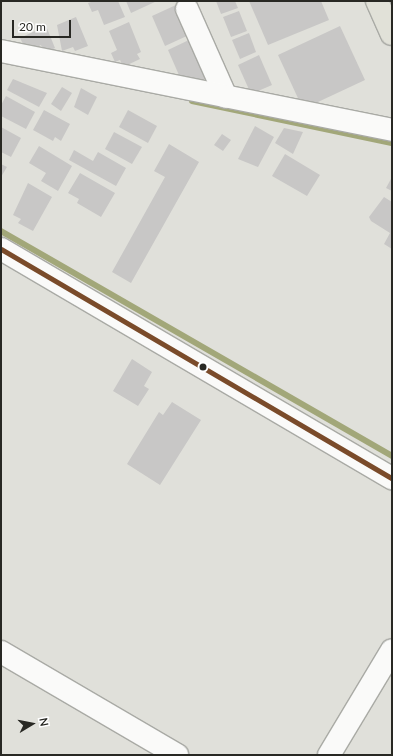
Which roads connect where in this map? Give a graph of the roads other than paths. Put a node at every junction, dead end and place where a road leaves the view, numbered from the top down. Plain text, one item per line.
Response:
1 (377, 1) edge
2 (187, 9) dead end
3 (392, 34) edge
4 (4, 60) edge
5 (226, 97) junction
6 (392, 130) edge
7 (1, 250) edge
8 (392, 478) edge
9 (392, 650) edge
10 (1, 652) edge
11 (177, 755) edge
12 (330, 755) edge

1 - 3 main road
2 - 5 street
4 - 5 street
5 - 6 street
7 - 8 street
9 - 12 street
10 - 11 street

